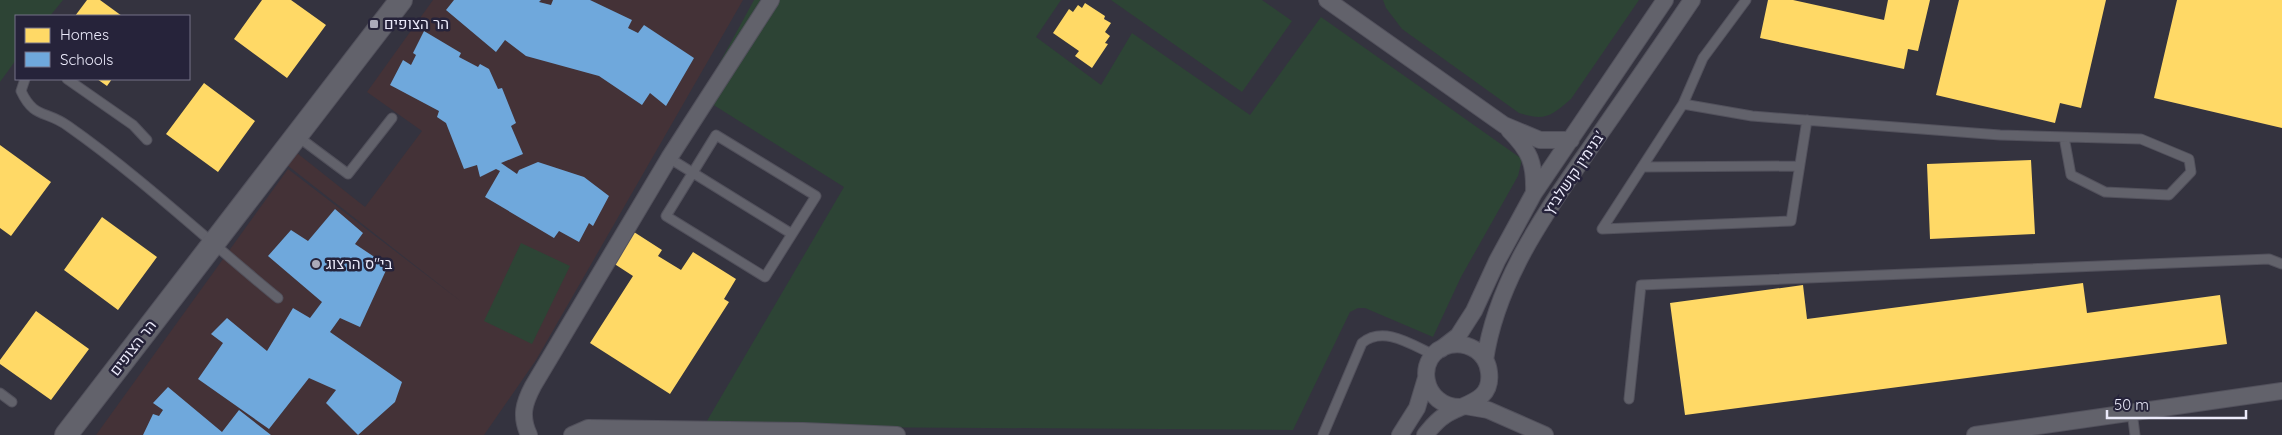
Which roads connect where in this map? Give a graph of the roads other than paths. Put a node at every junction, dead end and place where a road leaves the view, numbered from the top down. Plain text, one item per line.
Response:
1 (401, 0) edge
2 (771, 0) edge
3 (1665, 0) edge
4 (1692, 0) edge
5 (1746, 0) edge
6 (1337, 3) edge
7 (25, 80) edge
8 (69, 80) edge
9 (1684, 104) junction
10 (392, 118) dead end
11 (1807, 120) junction
12 (1504, 124) junction
13 (297, 136) junction
14 (2064, 137) junction
15 (146, 140) dead end
16 (1571, 140) junction
17 (670, 158) junction
18 (1799, 166) junction
19 (1642, 167) junction
20 (693, 173) junction
21 (1534, 193) junction
22 (792, 234) junction
23 (212, 245) junction
24 (2282, 264) edge
25 (278, 298) dead end
26 (1438, 352) junction
27 (1485, 360) junction
28 (1426, 378) junction
29 (2282, 391) edge
30 (0, 393) edge
31 (1629, 399) dead end
32 (12, 402) dead end
33 (1464, 407) junction
34 (2132, 412) junction
35 (2052, 429) edge
36 (803, 433) edge
37 (1535, 433) edge
38 (66, 435) edge
39 (529, 435) edge
40 (572, 435) edge
41 (897, 435) edge
42 (1323, 435) edge
43 (1400, 435) edge
44 (1425, 435) edge
45 (1975, 435) edge
46 (2134, 435) edge

1 - 13 street, הר הצופים
2 - 17 street
3 - 16 street, בנימין קושלביץ'
4 - 27 street, בנימין קושלביץ'
5 - 9 lane
6 - 12 street
7 - 23 lane
8 - 15 lane
9 - 11 lane
9 - 19 lane
10 - 13 lane
11 - 14 lane
11 - 18 lane
12 - 16 street
12 - 21 street
13 - 23 street, הר הצופים
14 - 14 lane
16 - 21 street, בנימין קושלביץ'
17 - 20 lane
17 - 39 street
18 - 19 lane
18 - 19 lane
20 - 22 lane
20 - 22 lane
20 - 22 lane
21 - 26 street, בנימין קושלביץ'
23 - 25 lane
23 - 38 street, הר הצופים
24 - 31 lane
26 - 27 street
26 - 28 street
26 - 42 lane
27 - 33 street
28 - 33 street
28 - 43 street
29 - 34 street
30 - 32 lane
33 - 37 street
33 - 44 street
34 - 35 street
34 - 46 lane
35 - 45 street
36 - 40 street
36 - 41 street

